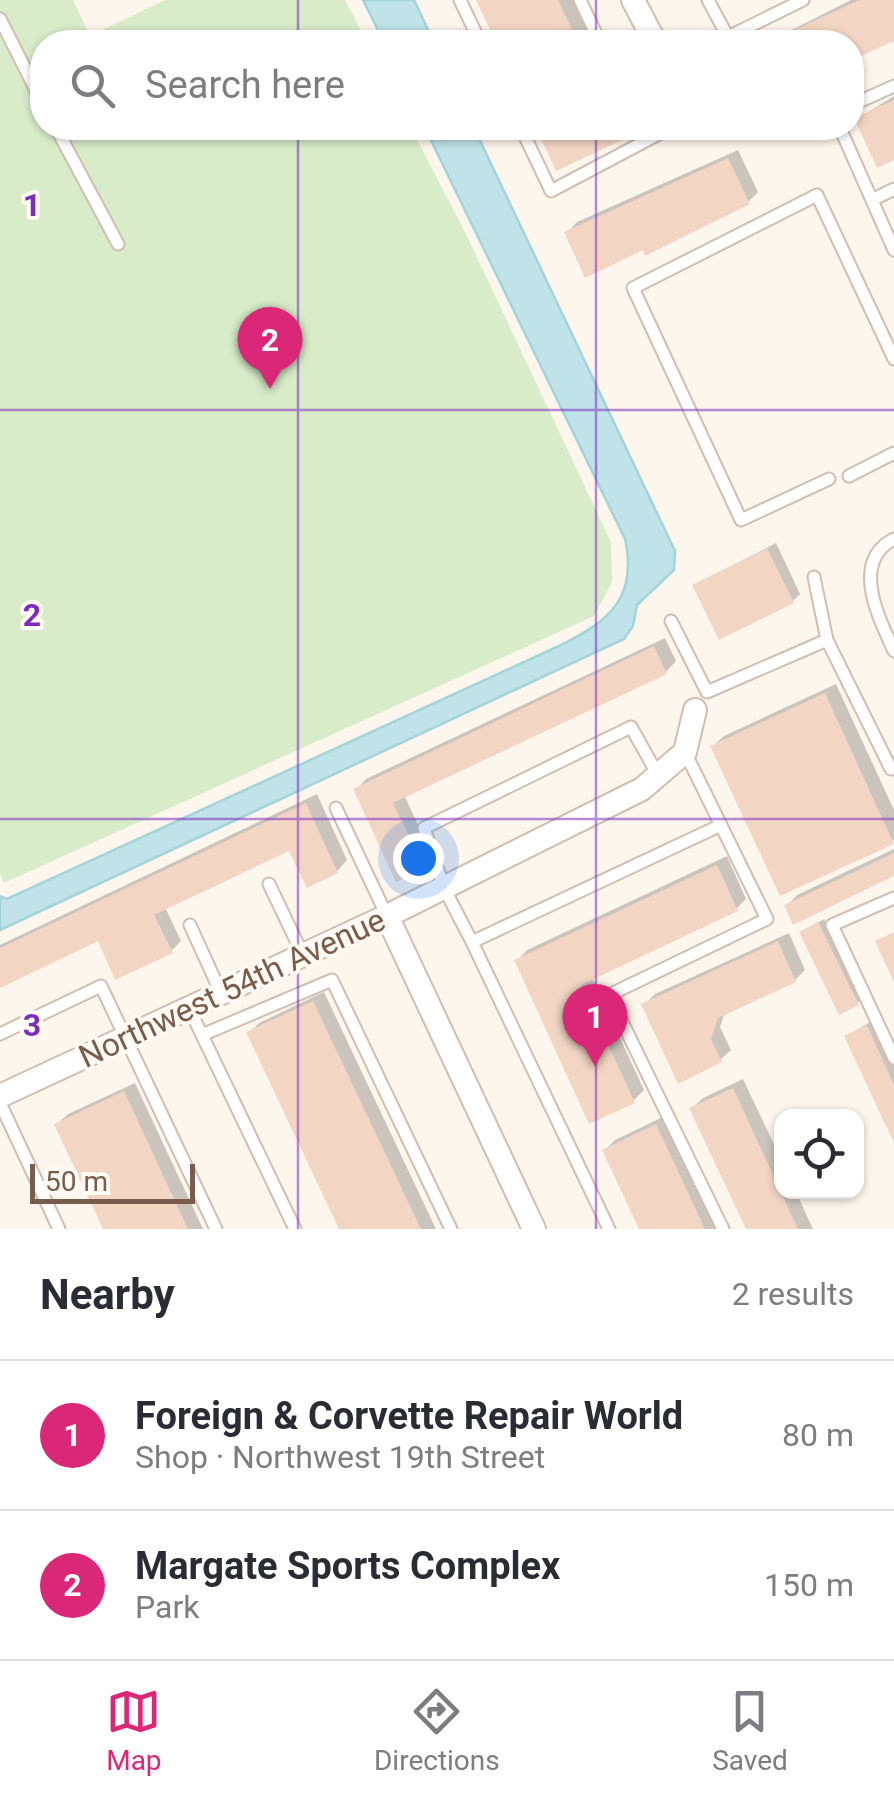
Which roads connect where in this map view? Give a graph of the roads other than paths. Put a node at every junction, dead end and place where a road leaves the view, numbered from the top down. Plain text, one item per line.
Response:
1 (460, 0) edge
2 (580, 0) edge
3 (633, 0) edge
4 (708, 0) edge
5 (803, 0) edge
6 (2, 26) edge
7 (474, 30) edge
8 (594, 30) edge
9 (649, 30) edge
10 (722, 30) edge
11 (746, 30) edge
12 (30, 79) edge
13 (894, 86) edge
14 (864, 100) edge
15 (62, 140) edge
16 (527, 140) edge
17 (635, 140) edge
18 (845, 140) edge
19 (894, 189) edge
20 (872, 200) junction
21 (118, 244) dead end
22 (894, 250) edge
23 (894, 359) edge
24 (894, 453) edge
25 (848, 476) dead end
26 (830, 479) dead end
27 (894, 539) edge
28 (814, 578) dead end
29 (671, 621) dead end
30 (827, 640) junction
31 (894, 651) edge
32 (701, 701) junction
33 (685, 752) junction
34 (891, 769) dead end
35 (658, 775) junction
36 (336, 808) dead end
37 (720, 824) junction
38 (268, 884) dead end
39 (444, 888) junction
40 (894, 898) edge
41 (387, 916) junction
42 (190, 925) dead end
43 (472, 942) junction
44 (303, 955) junction
45 (221, 993) junction
46 (189, 1008) junction
47 (0, 1034) edge
48 (202, 1035) junction
49 (126, 1038) junction
50 (894, 1058) edge
51 (0, 1099) edge
52 (59, 1229) edge
53 (216, 1229) edge
54 (296, 1229) edge
55 (451, 1229) edge
56 (534, 1229) edge
57 (609, 1229) edge
58 (723, 1229) edge

1 - 7 lane
2 - 8 lane
3 - 9 street
4 - 10 lane
5 - 11 lane
6 - 12 lane
13 - 14 lane
15 - 21 lane
16 - 17 lane
18 - 20 lane
19 - 20 lane
20 - 22 lane
23 - 26 lane
24 - 25 lane
27 - 31 lane
28 - 30 lane
29 - 32 lane
30 - 32 lane
30 - 34 lane
32 - 33 street
33 - 35 street, Northwest 54th Avenue
33 - 37 lane
35 - 39 street, Northwest 54th Avenue
35 - 39 lane
36 - 41 lane
37 - 43 lane
37 - 58 lane
38 - 44 lane
39 - 41 street, Northwest 54th Avenue
39 - 43 lane
40 - 50 lane
41 - 44 street, Northwest 54th Avenue
41 - 56 street
42 - 45 lane
43 - 57 lane
44 - 45 street, Northwest 54th Avenue
45 - 46 street, Northwest 54th Avenue
46 - 48 lane
46 - 49 street, Northwest 54th Avenue
47 - 49 lane
48 - 54 lane
48 - 55 lane
49 - 51 street, Northwest 54th Avenue
49 - 53 lane
51 - 52 lane

